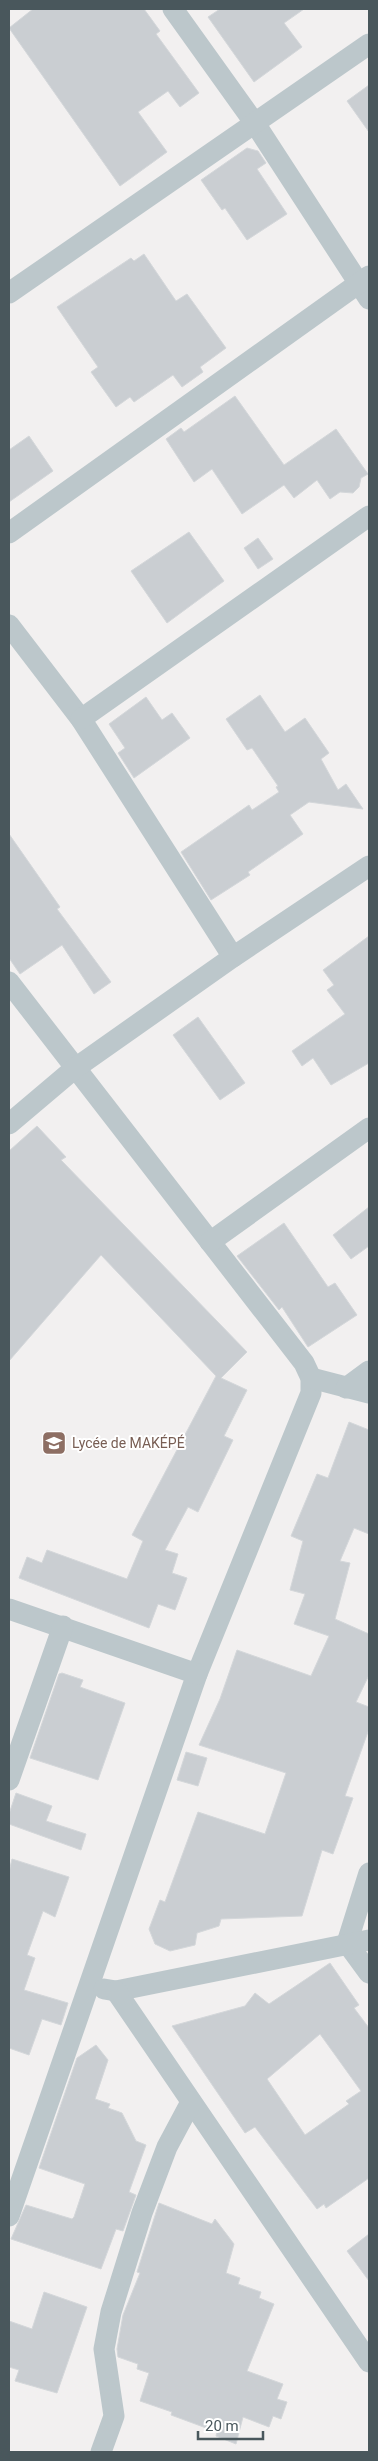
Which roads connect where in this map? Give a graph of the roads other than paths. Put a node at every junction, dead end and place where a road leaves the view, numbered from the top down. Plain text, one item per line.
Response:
1 (172, 9) edge
2 (369, 44) edge
3 (256, 124) junction
4 (366, 286) edge
5 (9, 293) edge
6 (369, 516) edge
7 (9, 533) edge
8 (9, 625) edge
9 (81, 719) junction
10 (369, 866) edge
11 (234, 957) junction
12 (9, 982) edge
13 (74, 1069) junction
14 (9, 1124) edge
15 (369, 1128) edge
16 (210, 1242) junction
17 (369, 1371) edge
18 (311, 1378) junction
19 (346, 1388) junction
20 (369, 1393) edge
21 (9, 1609) edge
22 (63, 1626) junction
23 (197, 1674) junction
24 (9, 1780) edge
25 (369, 1873) edge
26 (369, 1940) edge
27 (347, 1943) junction
28 (369, 1973) edge
29 (89, 1986) junction
30 (116, 1992) junction
31 (191, 2102) junction
32 (9, 2216) edge
33 (369, 2362) edge
34 (101, 2452) edge

1 - 3 street
2 - 3 street
3 - 4 street
3 - 5 street
4 - 7 street
6 - 9 street
8 - 9 street
9 - 11 street
10 - 11 street
11 - 13 street
12 - 13 street
13 - 14 street
13 - 16 street
15 - 16 street
16 - 18 street
17 - 19 street
18 - 19 street
18 - 23 street
19 - 20 street
21 - 22 street
22 - 23 street
22 - 24 street
23 - 29 street
25 - 27 street
26 - 27 street
27 - 28 street
27 - 30 street
29 - 30 street
29 - 32 street
30 - 31 street
31 - 33 street
31 - 34 street

